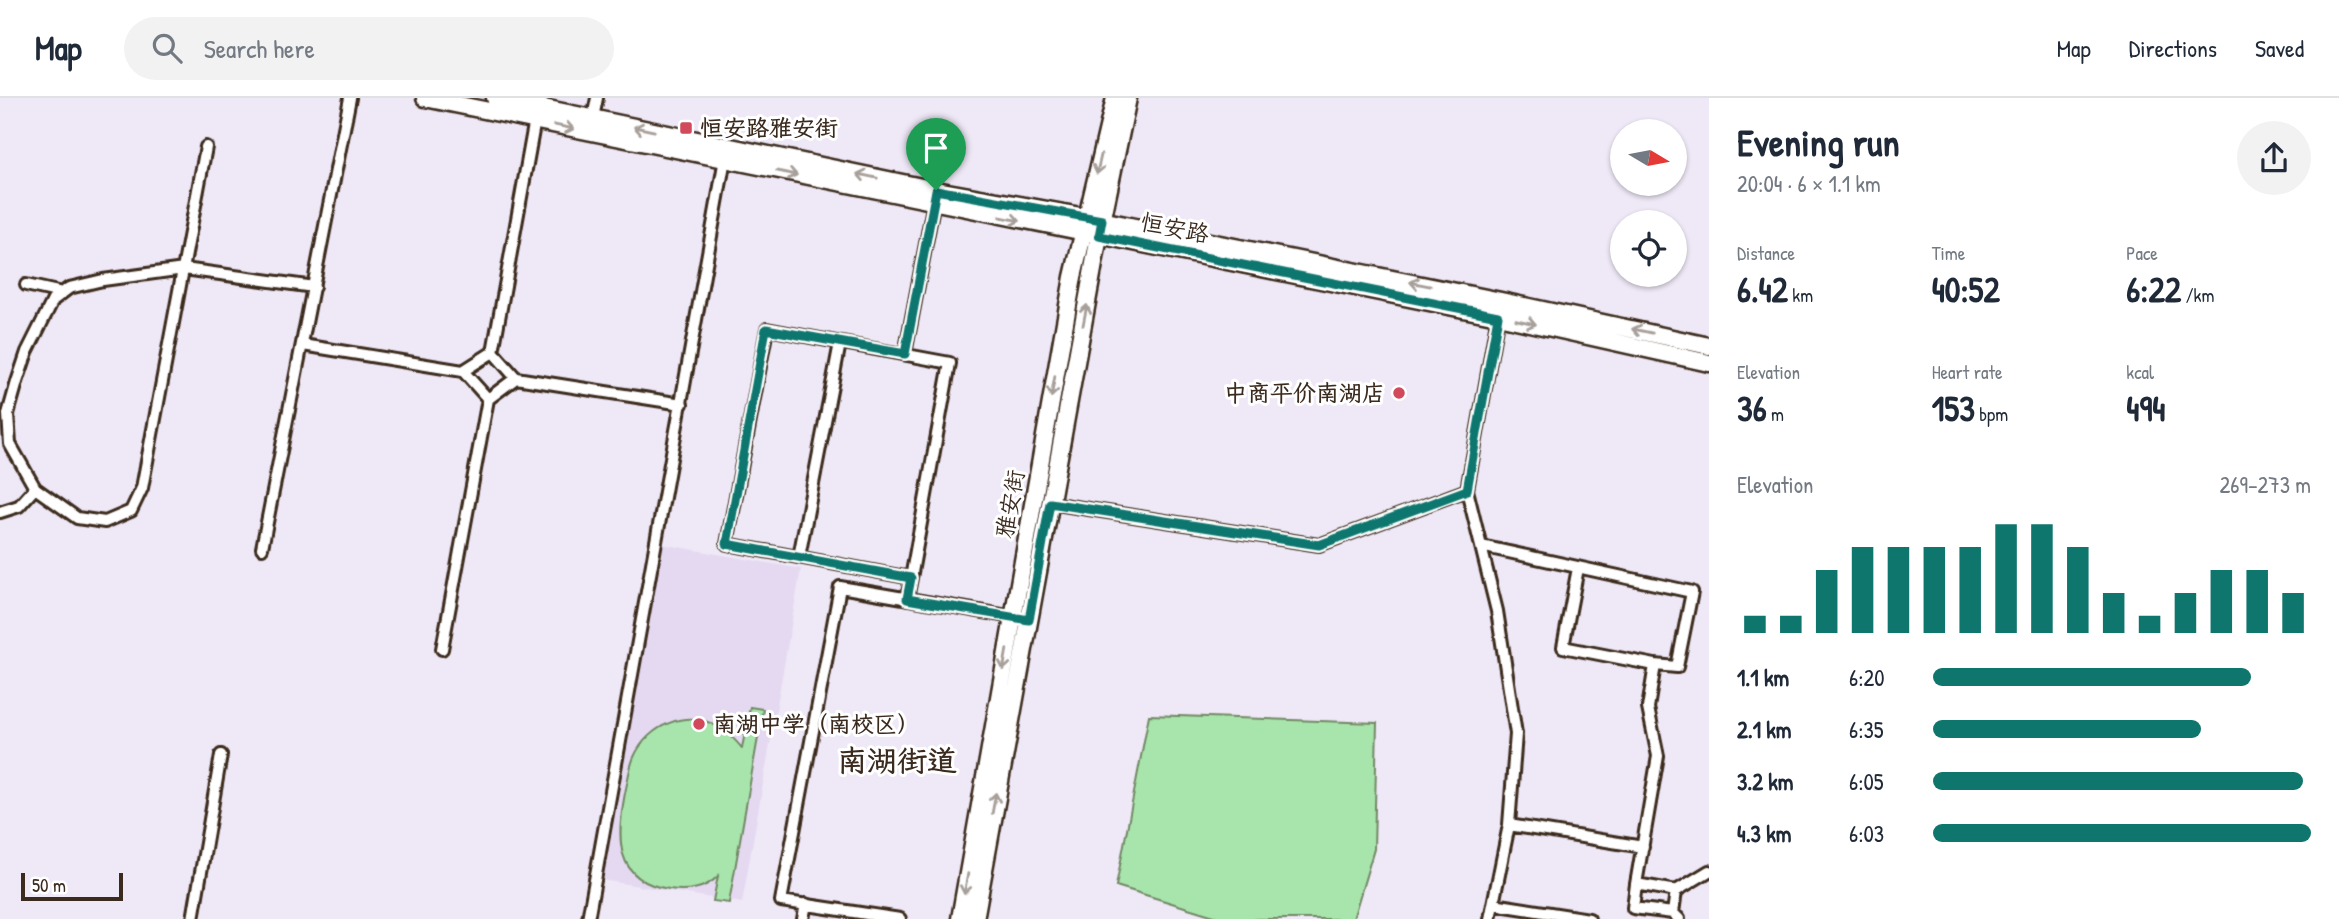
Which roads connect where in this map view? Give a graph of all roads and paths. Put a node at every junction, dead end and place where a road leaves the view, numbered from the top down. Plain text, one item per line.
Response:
1 (349, 98) edge
2 (425, 98) edge
3 (495, 98) edge
4 (597, 98) edge
5 (1115, 98) edge
6 (1128, 98) edge
7 (536, 114) junction
8 (591, 125) junction
9 (206, 147) dead end
10 (726, 153) junction
11 (935, 197) junction
12 (1093, 226) junction
13 (184, 269) junction
14 (26, 285) dead end
15 (314, 287) junction
16 (62, 293) junction
17 (1499, 308) junction
18 (840, 343) junction
19 (303, 345) junction
20 (1709, 346) edge
21 (493, 352) junction
22 (905, 354) junction
23 (1709, 363) edge
24 (463, 371) junction
25 (516, 378) junction
26 (0, 398) edge
27 (488, 399) junction
28 (12, 400) junction
29 (682, 404) junction
30 (35, 488) junction
31 (1467, 490) junction
32 (1050, 503) junction
33 (0, 512) edge
34 (1481, 547) junction
35 (262, 548) dead end
36 (799, 557) junction
37 (1578, 568) junction
38 (911, 578) junction
39 (907, 599) junction
40 (1021, 619) junction
41 (442, 649) dead end
42 (1655, 665) junction
43 (221, 755) dead end
44 (1509, 825) junction
45 (1643, 847) junction
46 (1709, 871) edge
47 (1636, 884) junction
48 (1676, 891) junction
49 (806, 904) junction
50 (1493, 904) junction
51 (1632, 913) edge
52 (1676, 916) edge
53 (193, 919) edge
54 (588, 919) edge
55 (803, 919) edge
56 (900, 919) edge
57 (960, 919) edge
58 (975, 919) edge
59 (1490, 919) edge
60 (1589, 919) edge

1 - 15 street
2 - 7 main road, 恒安路
3 - 7 main road, 恒安路
4 - 8 street
5 -> 12 main road, 雅安街
6 - 12 main road, 雅安街
7 - 8 main road, 恒安路
7 - 21 street
8 - 10 main road, 恒安路
9 - 13 street
10 - 11 main road, 恒安路
10 - 29 street
11 - 12 main road, 恒安路
11 - 22 street
12 - 17 main road, 恒安路
32 -> 12 main road, 雅安街
12 -> 40 main road, 雅安街
13 - 15 street
13 - 16 street
13 - 30 street
14 - 16 street
15 - 19 street
16 - 28 street
20 -> 17 main road, 恒安路
17 -> 23 main road, 恒安路
17 - 31 street
18 - 22 street
18 - 36 street
18 - 36 street
19 - 24 street
19 - 35 street
21 - 24 street
21 - 25 street
22 - 38 street
24 - 27 street
25 - 27 street
25 - 29 street
26 - 28 street
27 - 41 street
28 - 30 street
29 - 54 street
30 - 33 street
31 - 32 street
31 - 34 street
32 - 40 main road, 雅安街
34 - 37 street
34 - 44 street
36 - 38 street
37 - 42 street
37 - 42 street
38 - 39 street
39 - 40 street
39 - 49 street
40 -> 57 main road, 雅安街
58 -> 40 main road, 雅安街
42 - 45 street
43 - 53 street
44 - 45 street
44 - 50 street
45 - 47 street
46 - 48 street
47 - 48 street
47 - 51 street
48 - 52 street
49 - 55 street
49 - 56 street
50 - 59 street
50 - 60 street
51 - 52 street

